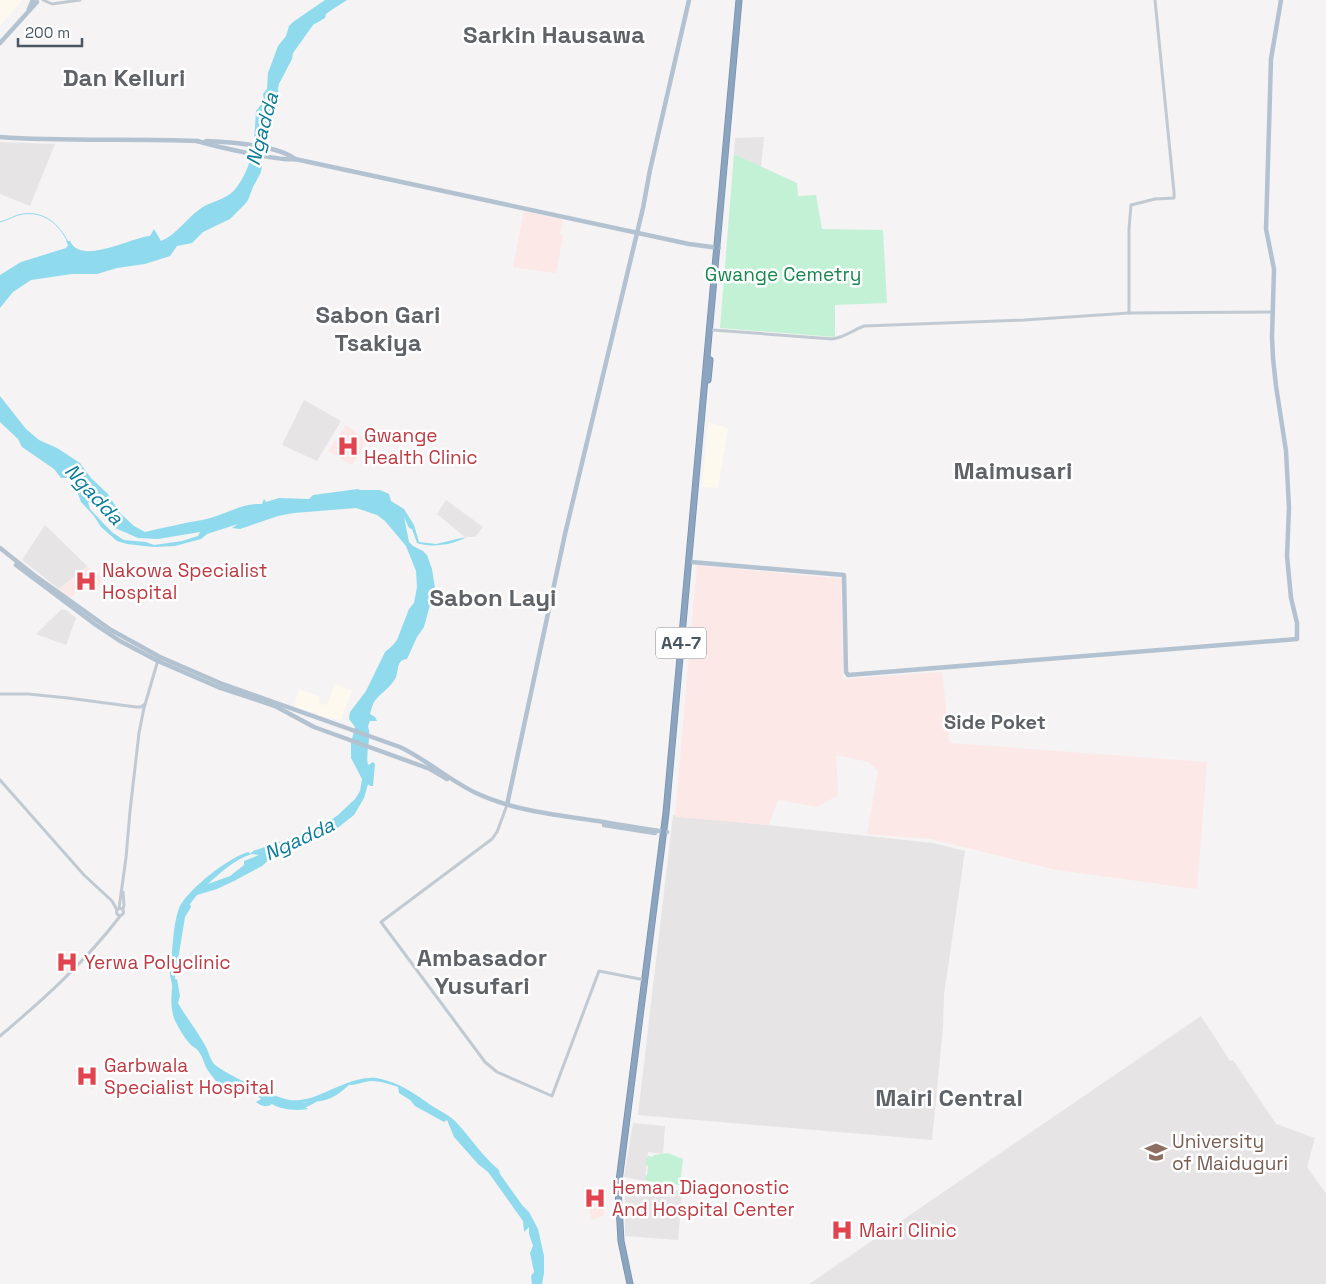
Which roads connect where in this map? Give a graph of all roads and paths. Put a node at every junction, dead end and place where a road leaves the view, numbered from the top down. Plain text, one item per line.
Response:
1 (38, 0) edge
2 (80, 0) edge
3 (689, 0) edge
4 (740, 0) edge
5 (1155, 0) edge
6 (1281, 0) edge
7 (0, 43) edge
8 (0, 137) edge
9 (197, 141) junction
10 (295, 160) junction
11 (637, 233) junction
12 (718, 248) junction
13 (1272, 312) junction
14 (1129, 313) junction
15 (713, 330) junction
16 (0, 549) edge
17 (692, 562) junction
18 (159, 659) junction
19 (0, 694) edge
20 (146, 703) junction
21 (0, 780) edge
22 (506, 807) junction
23 (665, 833) junction
24 (122, 889) junction
25 (121, 894) junction
26 (109, 898) junction
27 (119, 910) junction
28 (121, 915) junction
29 (112, 927) junction
30 (645, 980) junction
31 (0, 1036) edge
32 (622, 1172) junction
33 (632, 1284) edge

1 - 2 street
1 - 7 main road
3 - 11 main road
4 - 12 highway, A4-7
5 - 14 street
6 - 13 main road
8 - 9 main road
9 - 10 main road
9 - 10 main road
10 - 11 main road
11 - 12 main road
11 - 22 main road
12 - 15 highway, A4-7
12 - 23 highway, A4-7
13 - 14 street
13 - 17 main road
14 - 15 street
15 - 17 highway, A4-7
16 - 18 main road
17 - 23 highway, A4-7
18 - 20 street
18 - 22 main road
18 - 22 main road
19 - 20 street
20 - 24 street
21 - 26 street
22 - 23 main road
22 - 30 street
23 - 30 highway, A4-7
23 - 32 highway, A4-7
24 - 25 street
24 - 27 street
25 - 26 street
25 - 27 street
26 - 27 street
27 - 28 street
27 - 28 street
27 - 29 street
28 - 29 street
29 - 31 street
30 - 32 highway, A4-7
32 - 33 highway, A4-7

